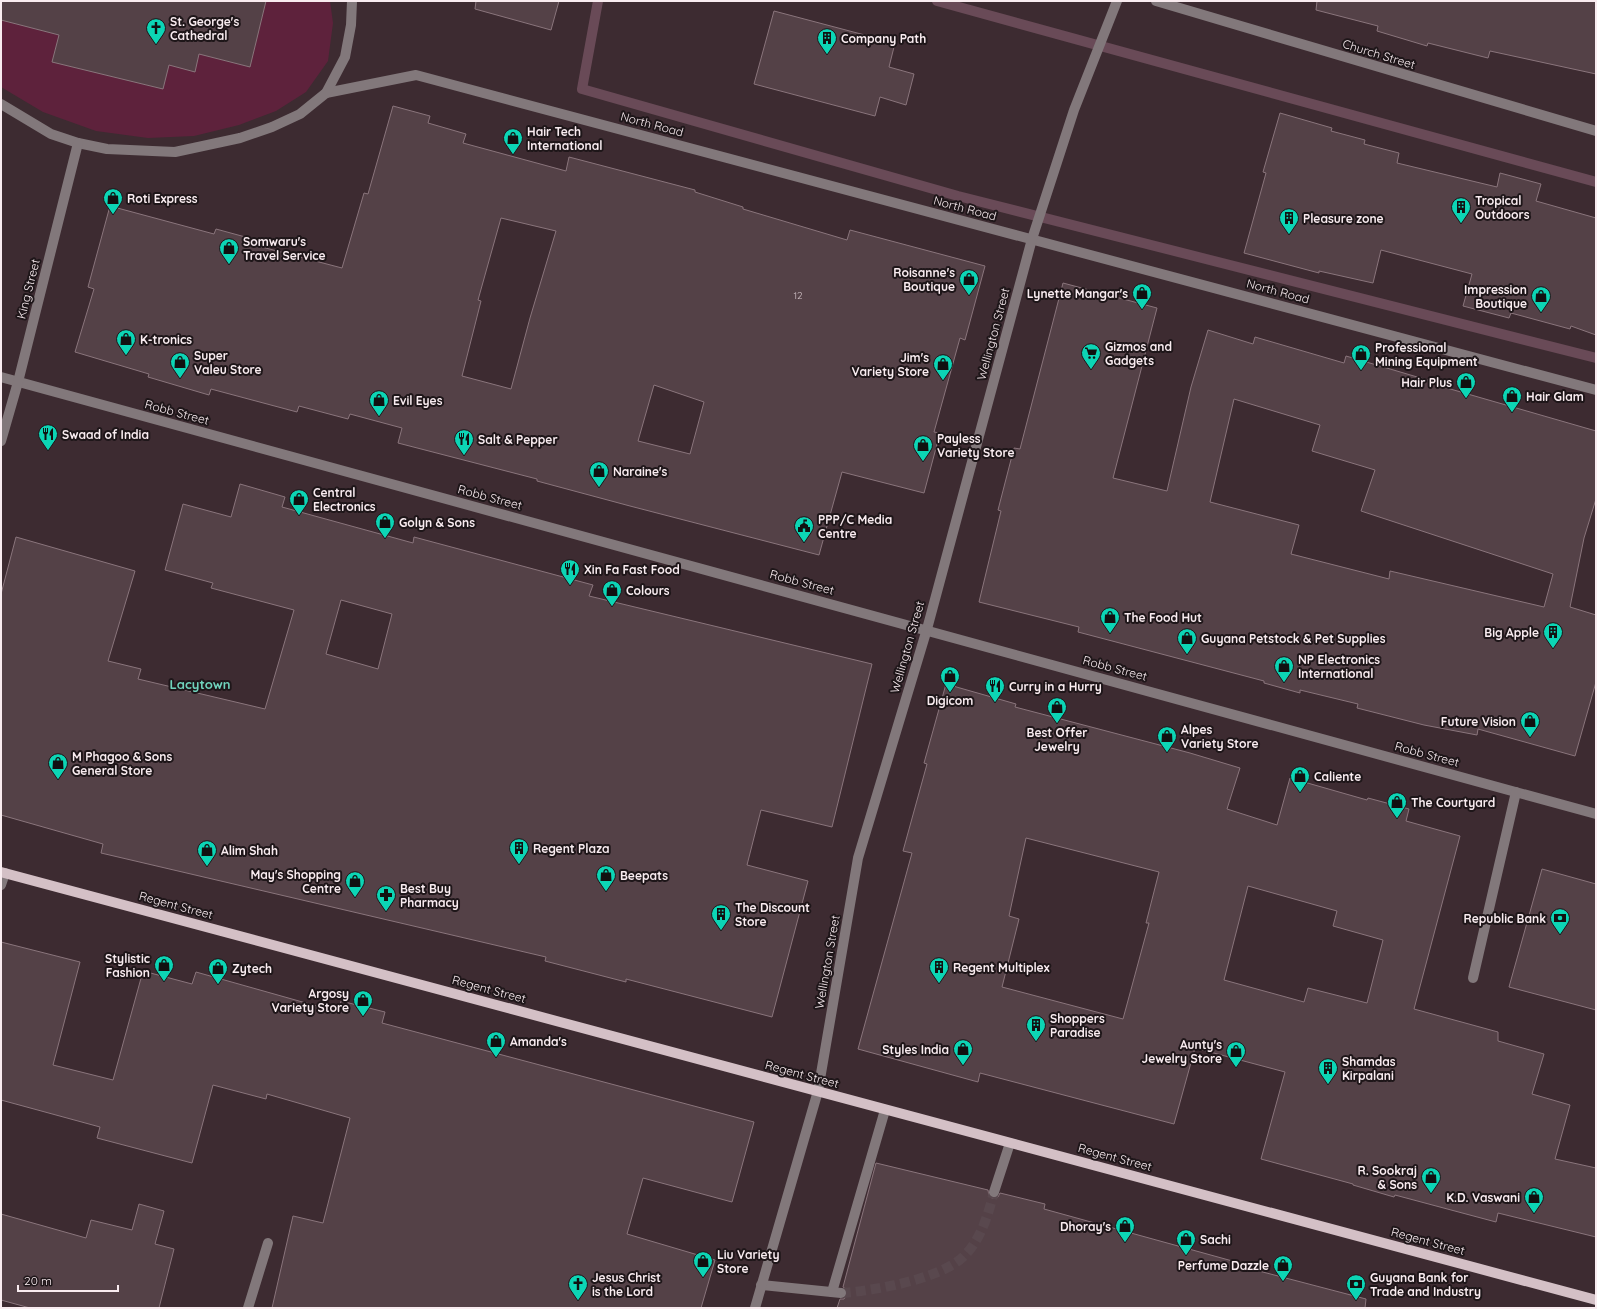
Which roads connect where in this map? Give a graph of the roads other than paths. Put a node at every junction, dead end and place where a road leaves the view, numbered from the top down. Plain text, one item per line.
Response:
1 (352, 1) edge
2 (1117, 1) edge
3 (1156, 1) edge
4 (326, 93) junction
5 (1, 104) edge
6 (1596, 131) edge
7 (78, 143) junction
8 (1032, 239) junction
9 (1, 377) edge
10 (18, 382) junction
11 (1596, 390) edge
12 (1, 441) edge
13 (927, 629) junction
14 (1516, 792) junction
15 (1596, 814) edge
16 (3, 872) edge
17 (1, 885) edge
18 (1473, 978) dead end
19 (818, 1091) junction
20 (885, 1110) junction
21 (1010, 1143) junction
22 (994, 1192) tunnel mouth
23 (268, 1243) dead end
24 (762, 1285) junction
25 (1596, 1300) edge
26 (248, 1308) edge
27 (755, 1308) edge

1 - 4 street
2 - 8 street, Wellington Street
3 - 6 street, Church Street
4 - 7 street
4 - 8 street, North Road
5 - 7 street
7 - 10 street, King Street
8 - 11 street, North Road
8 - 13 street, Wellington Street
9 - 10 street, Robb Street
10 - 12 street, King Street
10 - 13 street, Robb Street
13 - 14 street, Robb Street
13 - 19 street, Wellington Street
14 - 15 street, Robb Street
14 - 18 street
16 - 17 street
16 - 19 main road, Regent Street
19 - 20 main road, Regent Street
19 - 24 street, Wellington Street
20 - 21 main road, Regent Street
20 - 24 street
21 - 22 street
21 - 25 main road, Regent Street
23 - 26 street
24 - 27 street, Wellington Street

